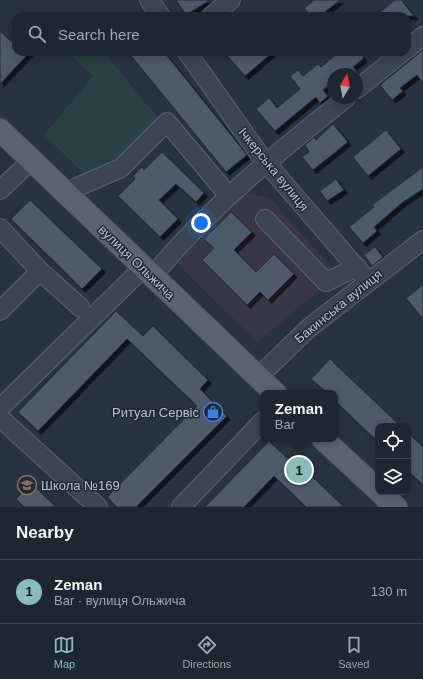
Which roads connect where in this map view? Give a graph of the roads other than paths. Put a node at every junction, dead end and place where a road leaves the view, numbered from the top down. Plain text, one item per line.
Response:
1 (149, 0) edge
2 (231, 0) edge
3 (158, 12) edge
4 (216, 12) edge
5 (423, 36) edge
6 (411, 46) edge
7 (190, 56) edge
8 (398, 56) edge
9 (363, 84) edge
10 (338, 104) edge
11 (0, 130) edge
12 (31, 161) junction
13 (266, 162) junction
14 (0, 190) edge
15 (66, 192) junction
16 (228, 195) junction
17 (265, 219) dead end
18 (0, 228) edge
19 (423, 240) edge
20 (356, 267) junction
21 (40, 270) junction
22 (147, 272) junction
23 (368, 282) junction
24 (80, 307) dead end
25 (0, 311) edge
26 (258, 377) junction
27 (272, 390) edge
28 (0, 408) edge
29 (0, 418) edge
30 (260, 424) edge
31 (326, 442) edge
32 (375, 487) edge
33 (383, 495) edge
34 (98, 507) edge
35 (181, 507) edge
36 (396, 507) edge

1 - 3 street
2 - 4 street
5 - 6 street
7 - 13 street, Ічкерська вулиця
8 - 9 street
10 - 13 street
11 - 12 main road, вулиця Ольжича
12 - 14 street
12 - 15 main road, вулиця Ольжича
13 - 16 street
13 - 20 street, Ічкерська вулиця
15 - 16 street
15 - 22 main road, вулиця Ольжича
16 - 22 street
17 - 20 street
18 - 21 street
19 - 23 street, Бакинська вулиця
20 - 23 street, Ічкерська вулиця
21 - 24 street
21 - 25 street
22 - 26 main road, вулиця Ольжича
22 - 28 street
23 - 26 street, Бакинська вулиця
26 - 27 main road, вулиця Ольжича
29 - 34 street
30 - 35 street
31 - 32 main road
33 - 36 main road

